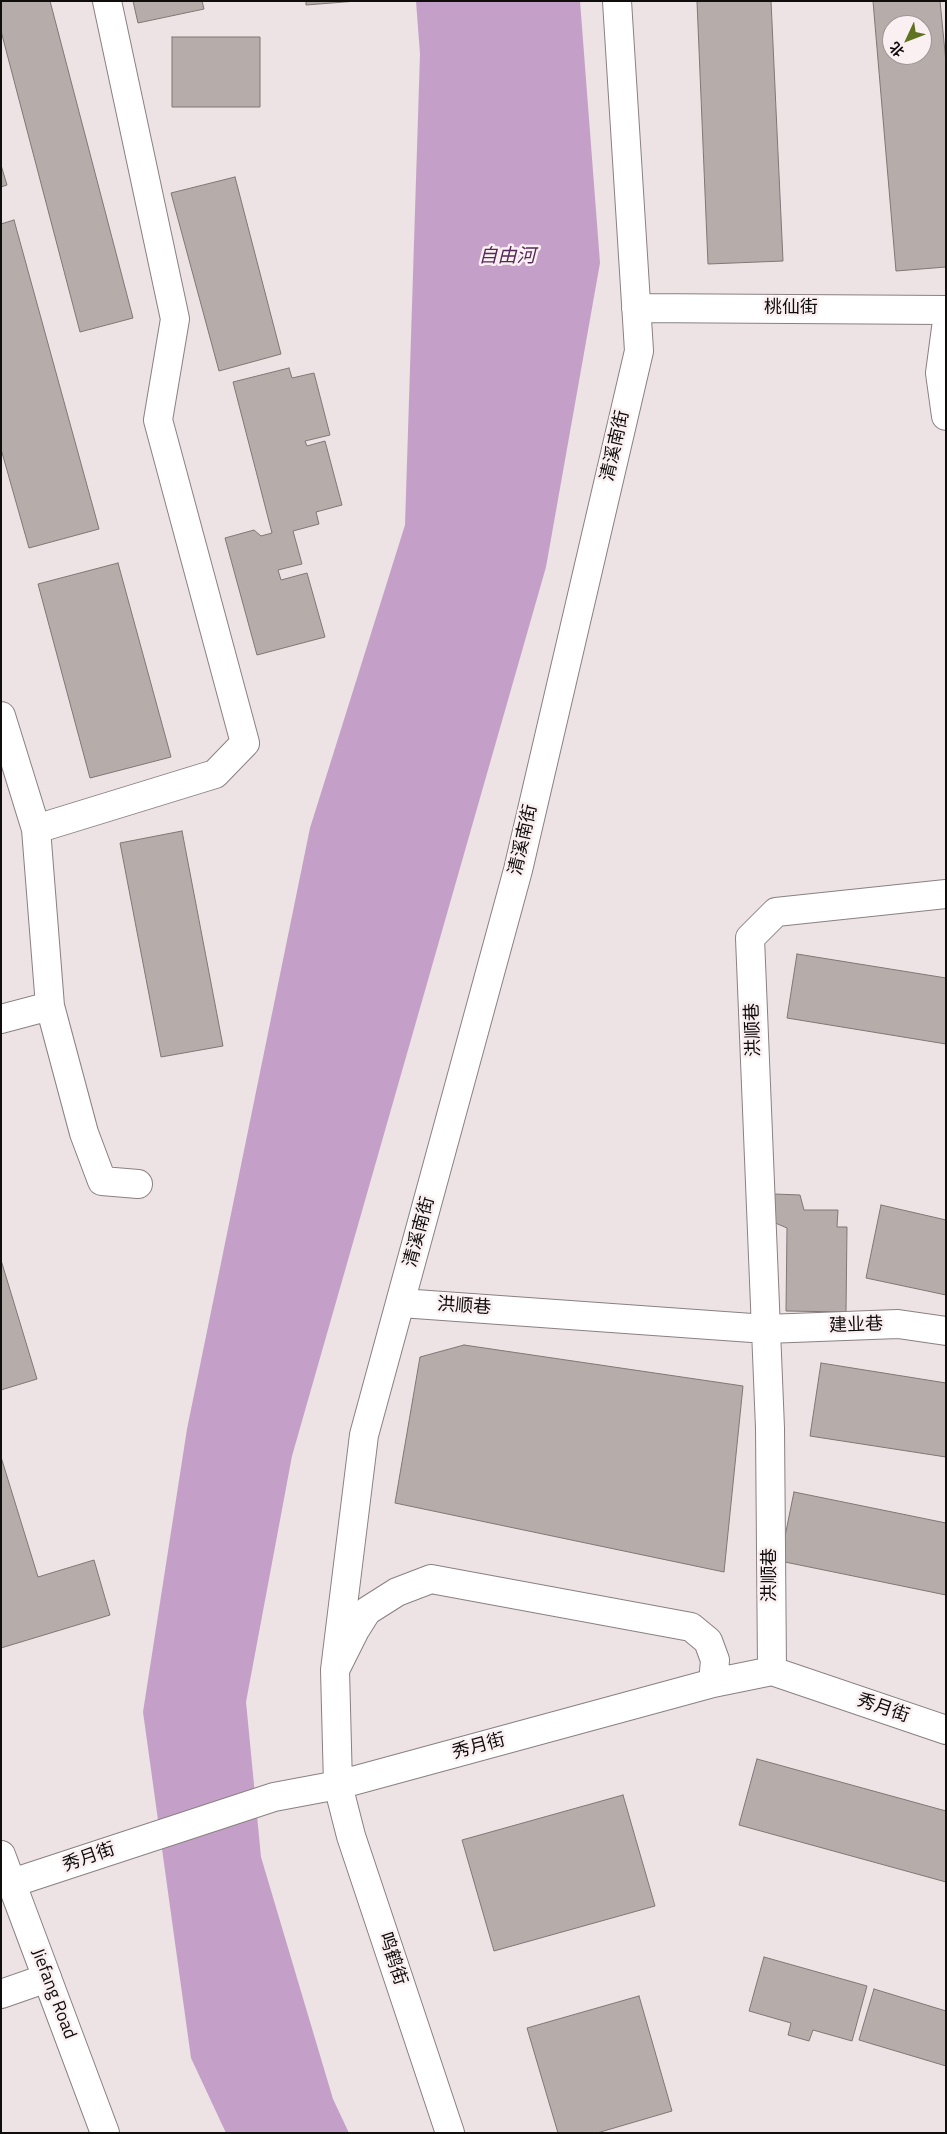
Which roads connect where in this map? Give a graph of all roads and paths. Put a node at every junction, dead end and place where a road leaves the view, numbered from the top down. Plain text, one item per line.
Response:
1 (107, 1) edge
2 (617, 1) edge
3 (636, 308) junction
4 (946, 310) edge
5 (946, 328) edge
6 (946, 416) edge
7 (1, 716) edge
8 (36, 829) junction
9 (946, 894) edge
10 (50, 1006) junction
11 (1, 1019) edge
12 (138, 1184) dead end
13 (400, 1302) junction
14 (766, 1329) junction
15 (946, 1331) edge
16 (335, 1670) junction
17 (772, 1671) junction
18 (713, 1683) junction
19 (946, 1730) edge
20 (338, 1785) junction
21 (1, 1855) edge
22 (12, 1883) junction
23 (47, 1978) junction
24 (1, 1994) edge
25 (105, 2133) edge
26 (450, 2133) edge

1 - 8 street
2 - 3 street, 清溪南街
3 - 4 street, 桃仙街
3 - 13 street, 清溪南街
5 - 6 street
7 - 8 street
8 - 10 street
9 - 14 street, 洪顺巷
10 - 11 street
10 - 12 street
13 - 14 street, 洪顺巷
13 - 16 street, 清溪南街
14 - 15 street, 建业巷
14 - 17 street, 洪顺巷
16 - 18 street
16 - 20 street, 鸣鹤街
17 - 18 street, 秀月街
17 - 19 street, 秀月街
18 - 20 street, 秀月街
20 - 22 street, 秀月街
20 - 26 street, 鸣鹤街
21 - 22 street, Jiefang Road
22 - 23 street, Jiefang Road
23 - 24 street
23 - 25 street, Jiefang Road

